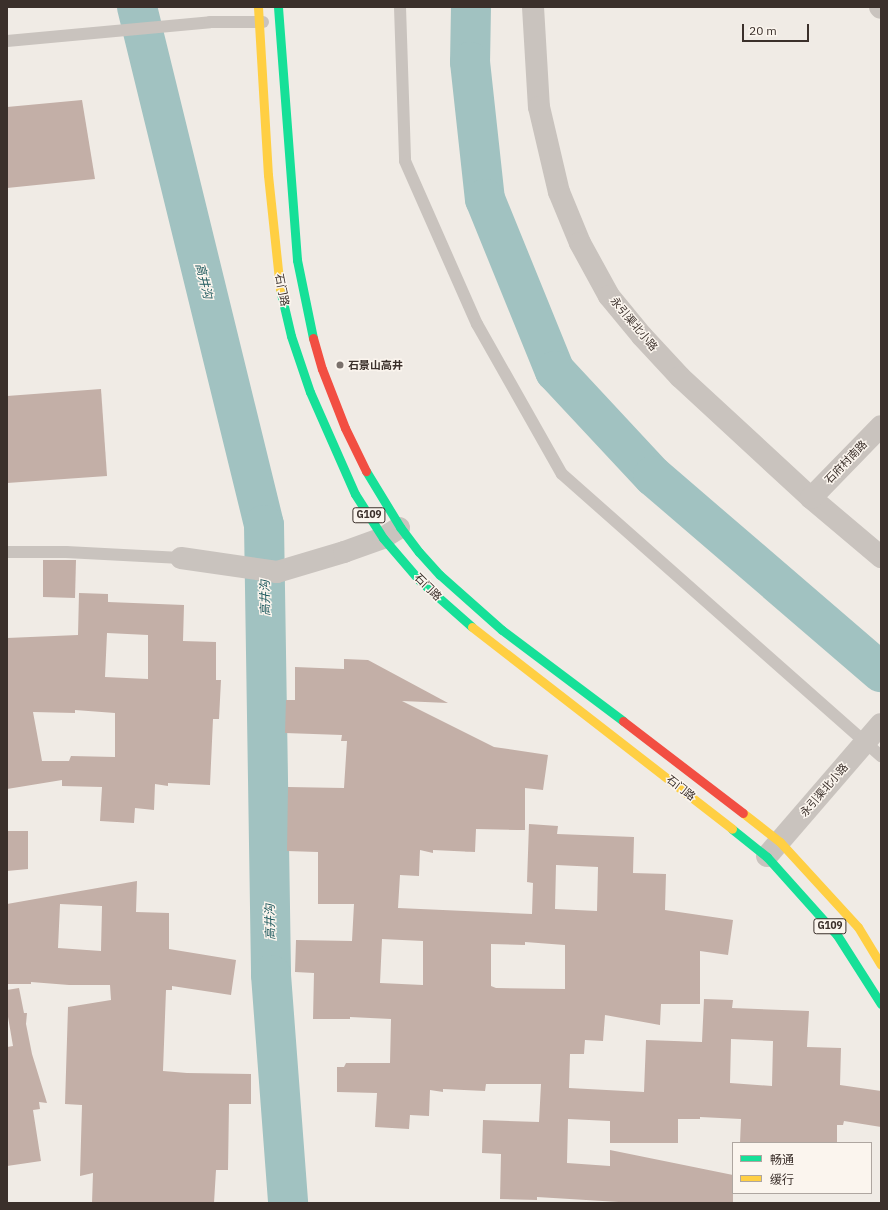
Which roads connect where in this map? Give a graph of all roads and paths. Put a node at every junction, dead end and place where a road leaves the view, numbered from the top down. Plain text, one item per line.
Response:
1 (258, 7) edge
2 (278, 7) edge
3 (400, 7) edge
4 (533, 7) edge
5 (258, 22) junction
6 (279, 23) junction
7 (7, 41) edge
8 (881, 426) edge
9 (811, 498) junction
10 (392, 532) junction
11 (7, 552) edge
12 (881, 557) edge
13 (181, 558) joint
14 (881, 724) edge
15 (873, 749) edge
16 (773, 849) junction
17 (881, 964) edge
18 (881, 1004) edge

1 - 5 highway, 石门路 / G109
2 - 6 highway, 石门路 / G109
3 - 15 lane
4 - 9 street, 永引渠北小路
5 - 6 lane
5 - 7 lane
5 - 10 highway, 石门路 / G109
6 - 10 highway, 石门路 / G109
8 - 9 street, 石府村南路
9 - 12 street, 永引渠北小路
10 - 13 street
10 - 16 highway, 石门路 / G109
10 - 16 highway, 石门路 / G109
11 - 13 lane
14 - 15 street, 永引渠北小路
15 - 16 street, 永引渠北小路
16 - 17 highway, 石门路 / G109
16 - 18 highway, 石门路 / G109

